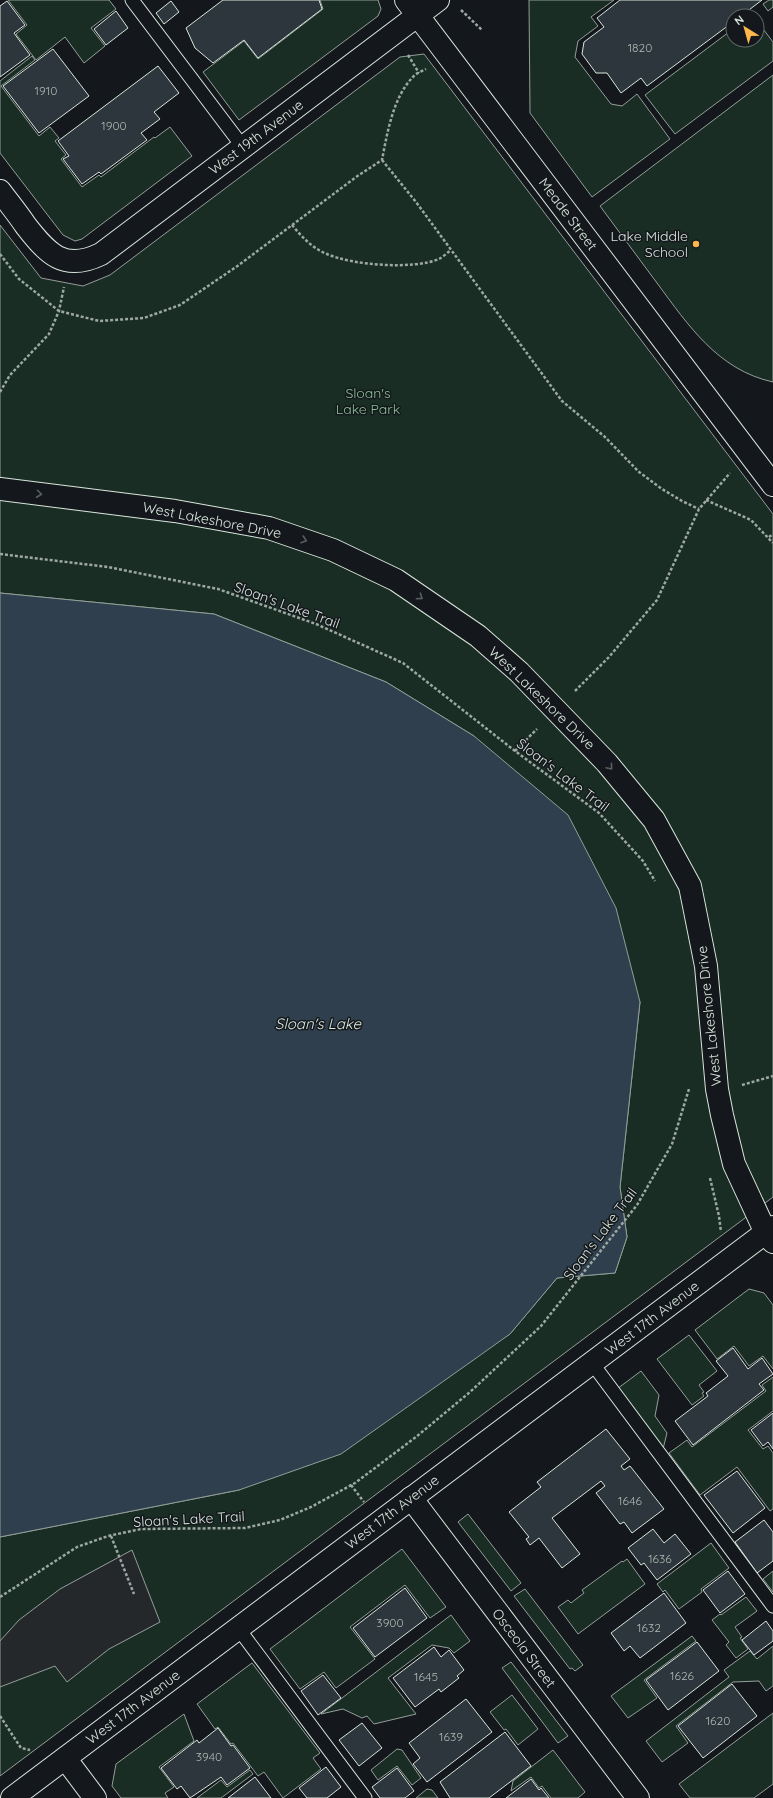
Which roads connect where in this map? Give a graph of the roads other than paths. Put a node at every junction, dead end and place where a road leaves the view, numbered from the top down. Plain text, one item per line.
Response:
1 (132, 0) edge
2 (447, 3) edge
3 (412, 8) edge
4 (243, 147) junction
5 (0, 191) edge
6 (773, 485) edge
7 (0, 489) edge
8 (770, 1234) edge
9 (592, 1363) junction
10 (411, 1498) junction
11 (773, 1606) edge
12 (238, 1628) junction
13 (65, 1758) junction
14 (12, 1798) edge
15 (95, 1798) edge
16 (365, 1798) edge
17 (638, 1798) edge

1 - 4 lane
2 - 3 street, West 19th Avenue
3 - 4 street, West 19th Avenue
3 - 6 street, Meade Street
4 - 5 street, West 19th Avenue
7 -> 8 street, West Lakeshore Drive
8 - 9 street, West 17th Avenue
9 - 10 street, West 17th Avenue
9 - 11 lane
10 - 12 street, West 17th Avenue
10 - 17 street, Osceola Street
12 - 13 street, West 17th Avenue
12 - 16 lane
13 - 14 street, West 17th Avenue
13 - 15 street

